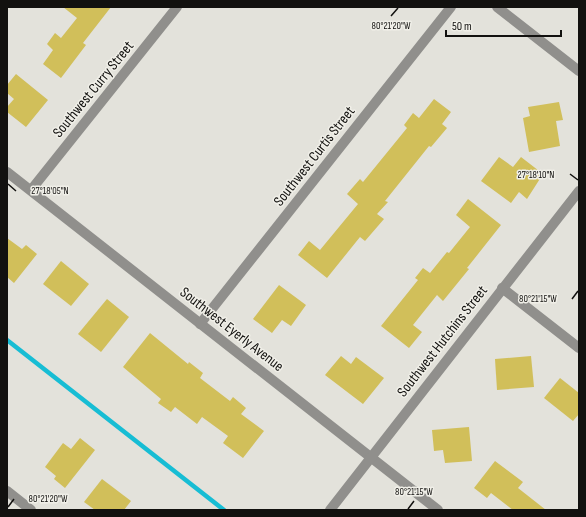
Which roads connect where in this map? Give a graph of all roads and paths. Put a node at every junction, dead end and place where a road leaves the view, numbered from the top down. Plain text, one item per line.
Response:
1 (178, 7) edge
2 (451, 7) edge
3 (497, 7) edge
4 (579, 71) edge
5 (7, 172) edge
6 (31, 190) junction
7 (579, 191) edge
8 (502, 288) junction
9 (200, 324) junction
10 (579, 348) edge
11 (372, 458) junction
12 (7, 491) edge
13 (31, 510) edge
14 (330, 510) edge
15 (438, 510) edge

1 - 6 street, Southwest Curry Street
2 - 9 street, Southwest Curtis Street
3 - 4 street
5 - 6 street, Southwest Eyerly Avenue
6 - 9 street, Southwest Eyerly Avenue
7 - 8 street, Southwest Hutchins Street
8 - 10 street
8 - 11 street, Southwest Hutchins Street
9 - 11 street, Southwest Eyerly Avenue
11 - 14 street, Southwest Hutchins Street
11 - 15 street, Southwest Eyerly Avenue
12 - 13 street

